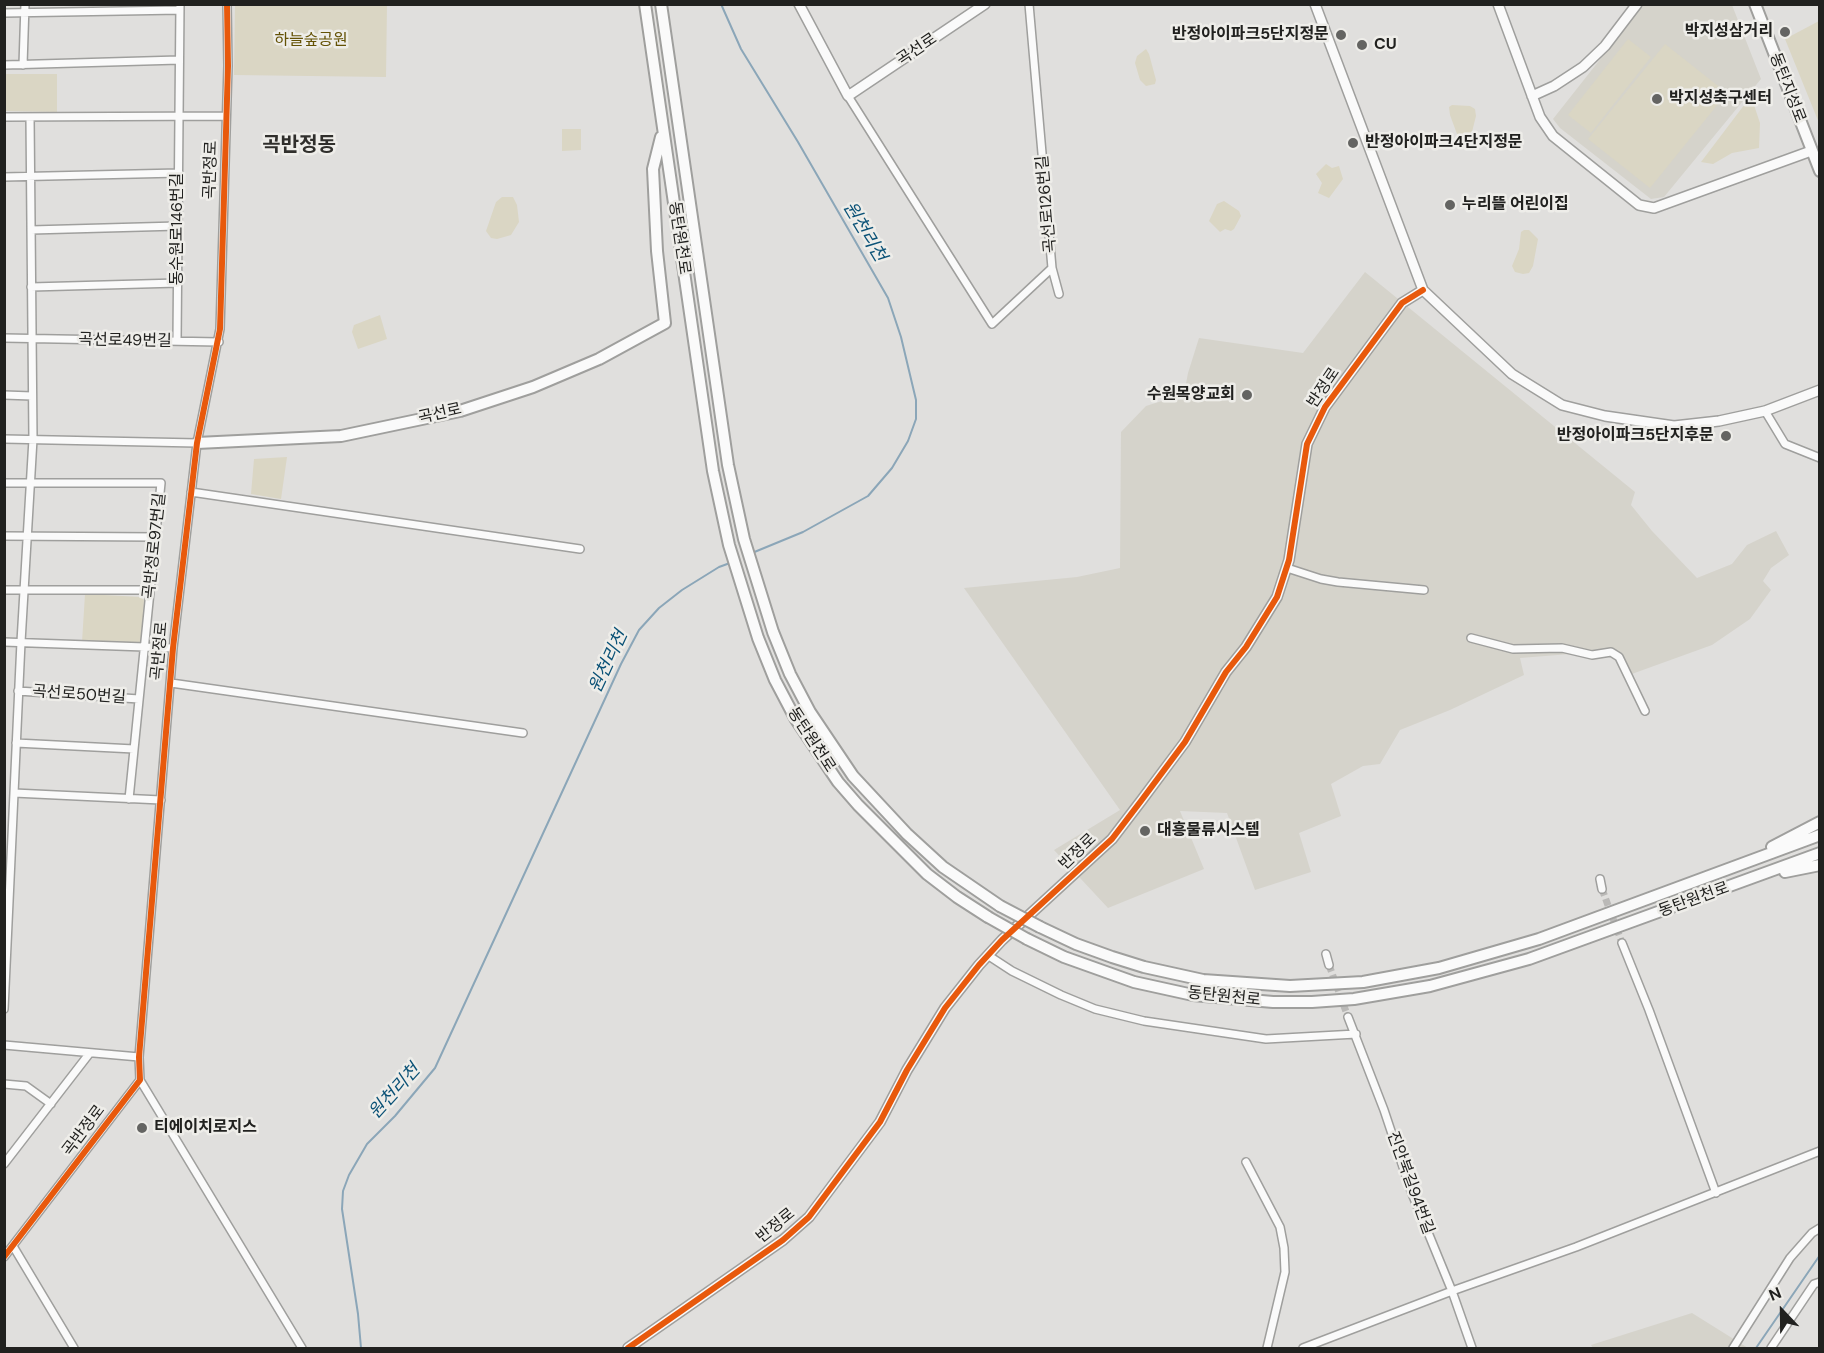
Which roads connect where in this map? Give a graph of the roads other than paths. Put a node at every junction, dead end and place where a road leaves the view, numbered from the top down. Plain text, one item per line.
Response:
1 (25, 4) edge
2 (227, 4) edge
3 (645, 4) edge
4 (661, 4) edge
5 (799, 4) edge
6 (985, 4) edge
7 (1029, 4) edge
8 (1315, 4) edge
9 (1498, 4) edge
10 (1636, 4) edge
11 (1755, 4) edge
12 (180, 8) edge
13 (4, 13) edge
14 (25, 14) junction
15 (179, 60) junction
16 (4, 65) edge
17 (23, 65) junction
18 (848, 96) junction
19 (1532, 96) junction
20 (179, 116) junction
21 (226, 116) junction
22 (4, 117) edge
23 (30, 117) junction
24 (663, 131) junction
25 (1812, 151) junction
26 (1820, 171) edge
27 (178, 173) junction
28 (30, 176) junction
29 (4, 177) edge
30 (178, 226) junction
31 (31, 230) junction
32 (1052, 268) junction
33 (178, 283) junction
34 (31, 287) junction
35 (1423, 290) junction
36 (1059, 294) dead end
37 (4, 338) edge
38 (32, 339) junction
39 (177, 341) junction
40 (219, 342) junction
41 (1820, 390) edge
42 (4, 395) edge
43 (32, 396) junction
44 (1765, 411) junction
45 (33, 439) junction
46 (4, 440) edge
47 (196, 443) junction
48 (1820, 458) edge
49 (4, 483) edge
50 (30, 483) junction
51 (191, 492) junction
52 (4, 536) edge
53 (27, 536) junction
54 (156, 537) junction
55 (580, 549) dead end
56 (1287, 568) junction
57 (4, 590) edge
58 (24, 590) junction
59 (150, 590) junction
60 (1424, 590) dead end
61 (1471, 638) dead end
62 (4, 642) edge
63 (21, 642) junction
64 (144, 646) junction
65 (173, 648) junction
66 (171, 684) junction
67 (18, 691) junction
68 (139, 699) junction
69 (1645, 711) dead end
70 (523, 733) dead end
71 (16, 743) junction
72 (134, 749) junction
73 (14, 793) junction
74 (129, 798) junction
75 (161, 800) junction
76 (1820, 822) edge
77 (1820, 835) edge
78 (1820, 853) edge
79 (1820, 865) edge
80 (1738, 866) junction
81 (1600, 879) dead end
82 (1744, 881) junction
83 (1602, 889) tunnel mouth
84 (1622, 943) tunnel mouth
85 (1326, 954) dead end
86 (989, 956) junction
87 (1329, 965) tunnel mouth
88 (4, 1009) edge
89 (1348, 1017) tunnel mouth
90 (1356, 1034) junction
91 (4, 1045) edge
92 (89, 1054) junction
93 (139, 1057) junction
94 (140, 1080) junction
95 (4, 1083) edge
96 (51, 1104) junction
97 (1820, 1151) edge
98 (1246, 1162) dead end
99 (4, 1164) edge
100 (1716, 1192) junction
101 (1820, 1228) edge
102 (13, 1246) junction
103 (4, 1257) edge
104 (1820, 1282) edge
105 (1452, 1291) junction
106 (74, 1348) edge
107 (302, 1348) edge
108 (628, 1348) edge
109 (1267, 1348) edge
110 (1303, 1348) edge
111 (1472, 1348) edge
112 (1733, 1348) edge
113 (1771, 1348) edge

1 - 14 street
2 - 21 street, 곡반정로
3 - 24 main road, 동탄원천로
4 - 80 main road, 동탄원천로, bridge
5 - 18 street
6 - 18 street, 곡선로
7 - 32 street, 곡선로126번길
8 - 35 street
9 - 19 street
10 - 19 street
11 - 25 main road, 동탄지성로
12 - 14 street, 동수원로146번길
12 - 15 street, 동수원로146번길
13 - 14 street, 동수원로146번길
14 - 17 street
15 - 17 street
15 - 20 street, 동수원로146번길
16 - 17 street
18 - 32 street, 곡선로126번길
19 - 25 street
20 - 21 street
20 - 23 street
20 - 27 street, 동수원로146번길
21 - 40 street, 곡반정로
22 - 23 street
23 - 28 street
24 - 47 main road, 곡선로
24 - 82 main road, 동탄원천로, bridge
25 - 26 main road, 동탄지성로
27 - 28 street
27 - 30 street, 동수원로146번길
28 - 29 street
28 - 31 street
30 - 31 street
30 - 33 street, 동수원로146번길
31 - 34 street
32 - 36 street
33 - 34 street
33 - 39 street, 동수원로146번길
34 - 38 street
35 - 44 street
35 - 56 street, 반정로
37 - 38 street, 곡선로49번길
38 - 39 street, 곡선로49번길
38 - 43 street
39 - 40 street, 곡선로49번길
40 - 47 street, 곡반정로
41 - 44 street
42 - 43 street
43 - 45 street
44 - 48 street
45 - 46 street, 곡선로
45 - 47 street, 곡선로
45 - 50 street, 곡선로50번길
47 - 51 street, 곡반정로
49 - 50 street
50 - 53 street, 곡선로50번길
50 - 54 street, 곡반정로97번길
51 - 55 street
51 - 65 street, 곡반정로
52 - 53 street
53 - 54 street
53 - 58 street, 곡선로50번길
54 - 59 street, 곡반정로97번길
56 - 60 street
56 - 86 street, 반정로
57 - 58 street
58 - 59 street
58 - 63 street, 곡선로50번길
59 - 64 street, 곡반정로97번길
61 - 69 street
62 - 63 street
63 - 64 street
63 - 67 street, 곡선로50번길
64 - 65 street
64 - 68 street, 곡반정로97번길
65 - 66 street, 곡반정로
66 - 70 street
66 - 75 street, 곡반정로
67 - 68 street, 곡선로50번길
67 - 71 street, 곡선로50번길
68 - 72 street, 곡반정로97번길
71 - 72 street
71 - 73 street, 곡선로50번길
72 - 74 street, 곡반정로97번길
73 - 74 street
73 - 88 street, 곡선로50번길
74 - 75 street
75 - 93 street, 곡반정로
76 - 80 main road
77 - 80 main road, 동탄원천로
78 - 82 main road, 동탄원천로
79 - 82 main road
81 - 83 street
84 - 100 street
85 - 87 street
86 - 90 street
86 - 108 street, 반정로
89 - 90 street, 진안북길94번길
90 - 105 street, 진안북길94번길
91 - 92 street
92 - 93 street
92 - 96 street
93 - 94 street, 곡반정로
94 - 102 street, 곡반정로
94 - 107 street, 곡반정로
95 - 96 street
96 - 99 street
97 - 100 street
98 - 109 street
100 - 105 street
101 - 112 street
102 - 103 street, 곡반정로
102 - 106 street
104 - 113 street
105 - 110 street
105 - 111 street, 진안북길94번길

